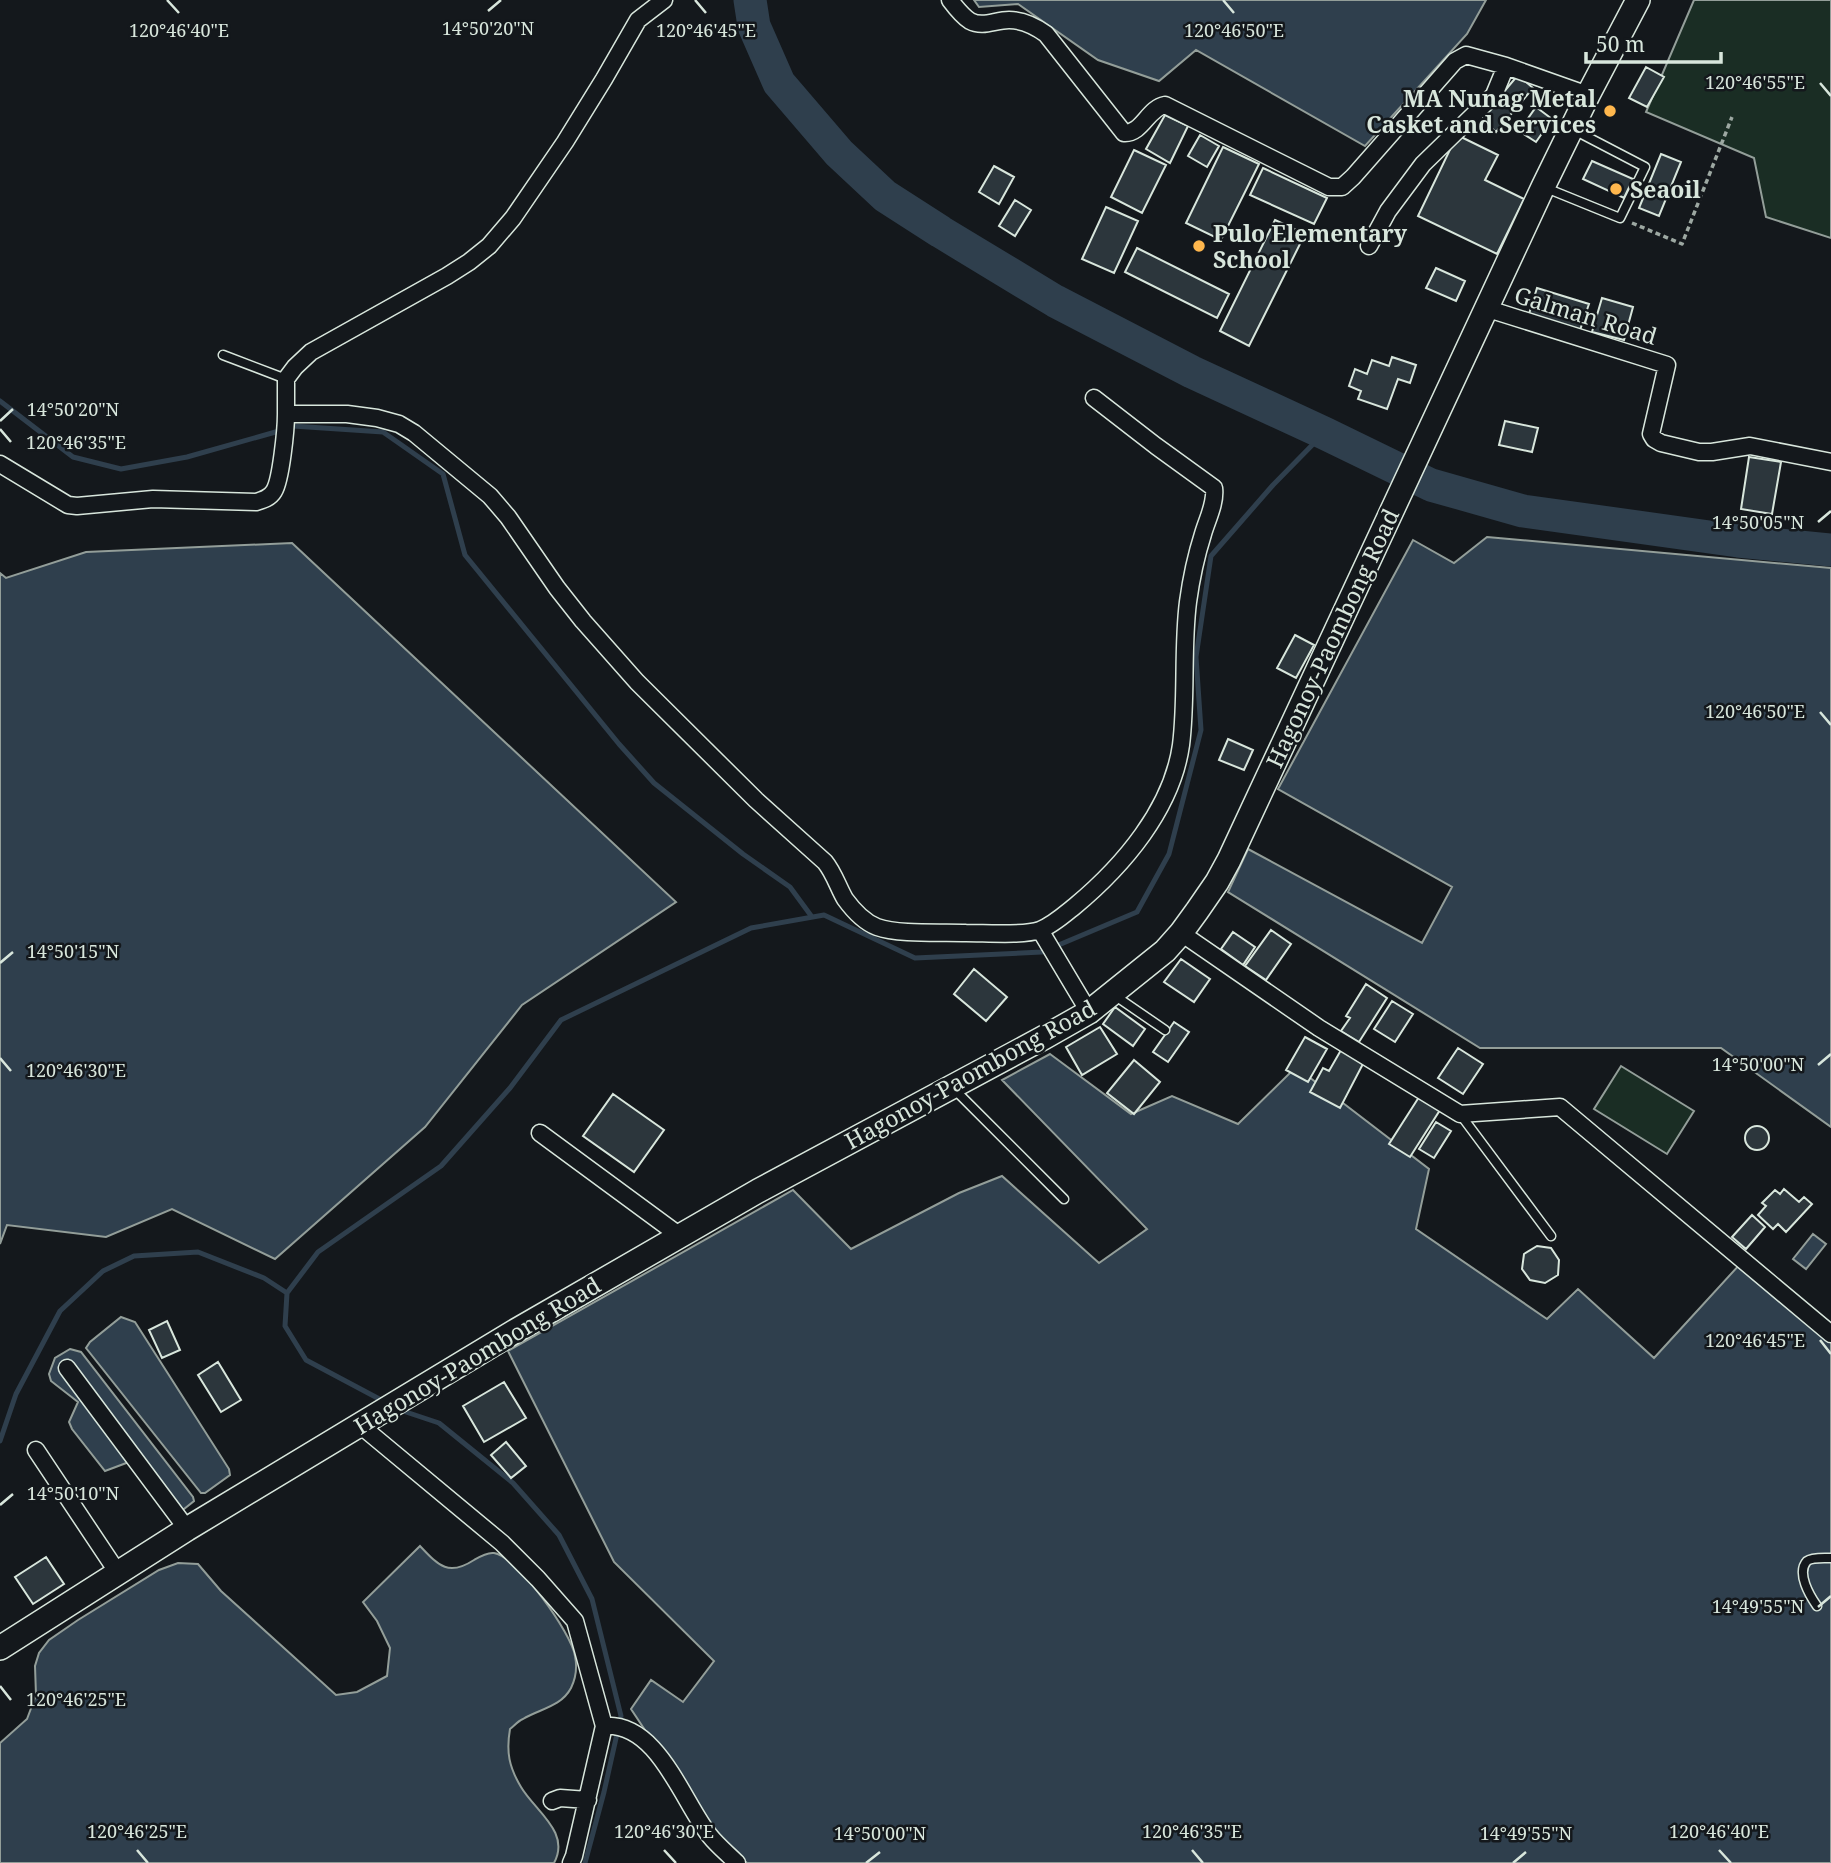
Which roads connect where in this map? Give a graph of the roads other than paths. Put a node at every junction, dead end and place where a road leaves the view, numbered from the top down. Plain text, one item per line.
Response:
1 (640, 0) edge
2 (664, 0) edge
3 (950, 0) edge
4 (1637, 0) edge
5 (638, 20) junction
6 (1506, 66) junction
7 (1588, 95) junction
8 (1572, 128) junction
9 (1543, 187) junction
10 (1369, 246) dead end
11 (1485, 308) junction
12 (223, 355) dead end
13 (286, 379) junction
14 (1094, 398) dead end
15 (286, 414) junction
16 (1831, 462) edge
17 (0, 464) edge
18 (1181, 933) junction
19 (1044, 937) junction
20 (1111, 994) junction
21 (1089, 1012) junction
22 (1165, 1030) dead end
23 (952, 1087) junction
24 (1460, 1114) junction
25 (540, 1133) dead end
26 (1063, 1199) dead end
27 (680, 1236) junction
28 (1551, 1236) dead end
29 (1831, 1334) edge
30 (67, 1368) dead end
31 (366, 1421) junction
32 (36, 1450) dead end
33 (187, 1529) junction
34 (1831, 1558) edge
35 (118, 1573) junction
36 (1817, 1606) dead end
37 (0, 1648) edge
38 (607, 1726) junction
39 (588, 1800) junction
40 (552, 1801) dead end
41 (571, 1863) edge
42 (737, 1863) edge

1 - 5 street
2 - 5 street
3 - 6 street
4 - 7 main road, Hagonoy-Paombong Road
5 - 13 street
6 - 7 street
6 - 10 street
7 - 8 main road, Hagonoy-Paombong Road
8 - 9 main road, Hagonoy-Paombong Road
8 - 9 lane
9 - 11 main road, Hagonoy-Paombong Road
11 - 16 street, Galman Road
11 - 18 main road, Hagonoy-Paombong Road
12 - 13 lane
13 - 15 street
14 - 19 street
15 - 17 street
15 - 19 street
18 - 20 main road, Hagonoy-Paombong Road
18 - 24 street
19 - 21 street
20 - 21 main road, Hagonoy-Paombong Road
20 - 22 lane
21 - 23 main road, Hagonoy-Paombong Road
23 - 26 lane
23 - 27 main road, Hagonoy-Paombong Road
24 - 28 lane
24 - 29 street
25 - 27 street
27 - 31 main road, Hagonoy-Paombong Road
30 - 33 street
31 - 33 main road, Hagonoy-Paombong Road
31 - 38 street
32 - 35 street
33 - 35 main road, Hagonoy-Paombong Road
34 - 36 lane
35 - 37 main road, Hagonoy-Paombong Road
38 - 39 street
38 - 42 street
39 - 40 street
39 - 41 street

